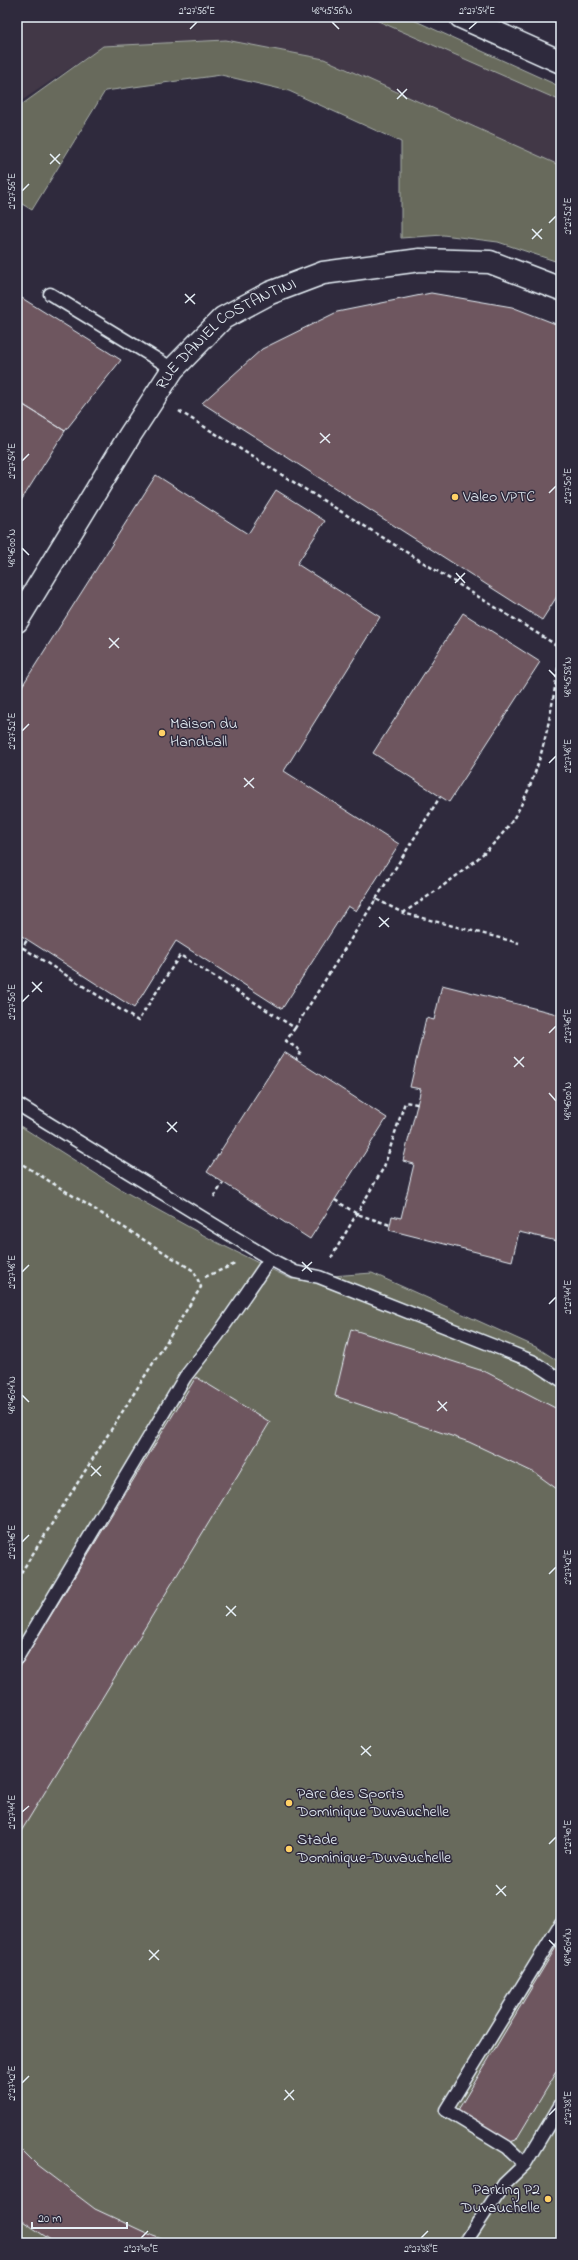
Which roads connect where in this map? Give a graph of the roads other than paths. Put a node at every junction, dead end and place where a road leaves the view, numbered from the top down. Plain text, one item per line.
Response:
1 (462, 17) edge
2 (561, 62) edge
3 (561, 289) edge
4 (50, 294) dead end
5 (173, 369) junction
6 (17, 621) edge
7 (17, 1104) edge
8 (270, 1259) junction
9 (561, 1380) edge
10 (17, 1658) edge
11 (561, 1923) edge
12 (561, 2104) edge
13 (525, 2164) junction
14 (465, 2243) edge

1 - 2 street
3 - 5 street, RUE DANIEL COSTANTINI
4 - 5 lane
5 - 6 street, RUE DANIEL COSTANTINI
7 - 8 lane
8 - 9 lane
8 - 10 lane
11 - 13 lane
12 - 13 lane
13 - 14 lane

